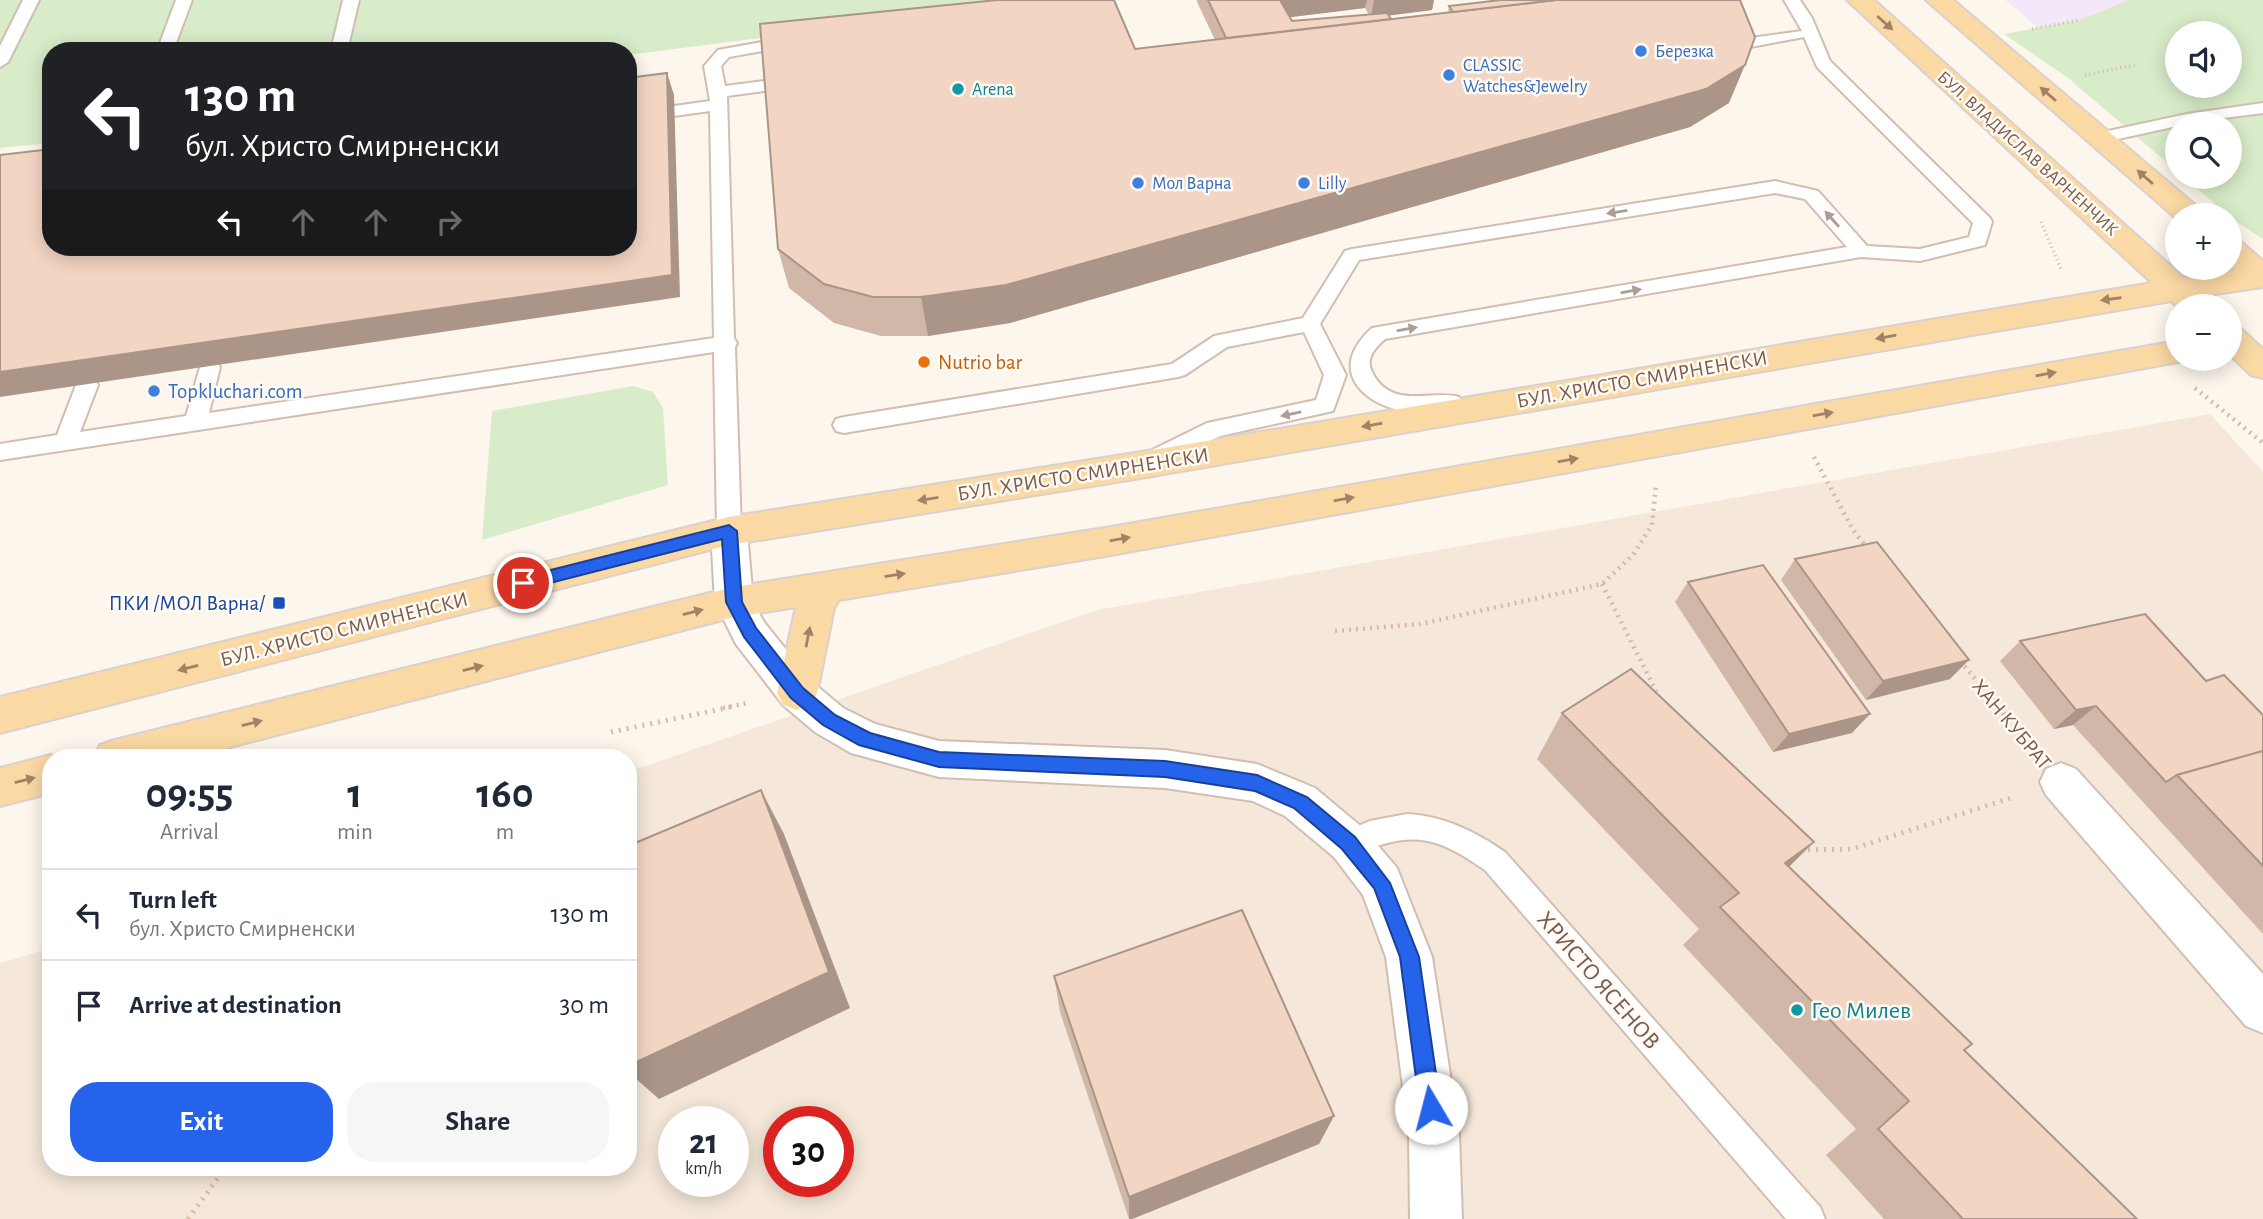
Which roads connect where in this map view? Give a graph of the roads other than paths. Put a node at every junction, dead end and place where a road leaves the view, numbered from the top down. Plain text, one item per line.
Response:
1 (31, 0) edge
2 (184, 0) edge
3 (351, 0) edge
4 (1792, 0) edge
5 (1859, 0) edge
6 (1938, 0) edge
7 (1800, 27) junction
8 (809, 39) edge
9 (168, 42) edge
10 (342, 42) edge
11 (1729, 46) edge
12 (0, 62) edge
13 (772, 85) edge
14 (719, 99) junction
15 (2263, 108) edge
16 (674, 111) dead end
17 (2100, 138) junction
18 (2176, 203) edge
19 (1861, 251) junction
20 (2242, 259) edge
21 (2262, 276) edge
22 (2183, 294) edge
23 (2201, 294) edge
24 (2165, 301) edge
25 (1310, 324) junction
26 (727, 343) junction
27 (2242, 344) edge
28 (2165, 354) edge
29 (2263, 366) edge
30 (210, 367) edge
31 (87, 385) edge
32 (1493, 404) junction
33 (195, 424) junction
34 (844, 425) dead end
35 (65, 443) junction
36 (0, 452) edge
37 (1141, 465) junction
38 (729, 531) junction
39 (828, 585) junction
40 (734, 602) junction
41 (797, 693) junction
42 (0, 715) edge
43 (151, 749) edge
44 (42, 776) edge
45 (2061, 782) road end
46 (0, 787) edge
47 (1349, 843) junction
48 (2263, 1009) edge
49 (1436, 1219) edge
50 (1808, 1219) edge

1 - 12 lane
2 - 9 lane
3 - 10 lane
4 - 7 lane
5 -> 22 main road, БУЛ. ВЛАДИСЛАВ ВАРНЕНЧИК
17 -> 6 main road
7 - 11 lane
7 - 19 lane
8 - 14 lane
13 - 14 lane
14 - 16 lane
14 - 26 lane
15 - 17 lane
18 -> 17 main road
19 -> 25 lane
32 -> 19 lane
20 - 21 main road
21 - 23 main road, БУЛ. ХРИСТО СМИРНЕНСКИ
24 -> 32 main road, БУЛ. ХРИСТО СМИРНЕНСКИ
25 - 34 lane
25 -> 37 lane
26 - 33 lane
26 - 38 lane
27 - 29 main road
39 -> 28 main road
30 - 33 lane
31 - 35 lane
32 -> 37 main road, БУЛ. ХРИСТО СМИРНЕНСКИ
33 - 35 lane
35 - 36 lane
37 -> 38 main road, БУЛ. ХРИСТО СМИРНЕНСКИ
38 - 40 street
38 -> 42 main road, БУЛ. ХРИСТО СМИРНЕНСКИ
39 - 40 main road
41 -> 39 main road
40 - 41 street
43 -> 40 main road
41 - 47 street
46 -> 44 main road
45 - 48 street, ХАН КУБРАТ
47 - 49 street
47 - 50 lane, ХРИСТО ЯСЕНОВ

